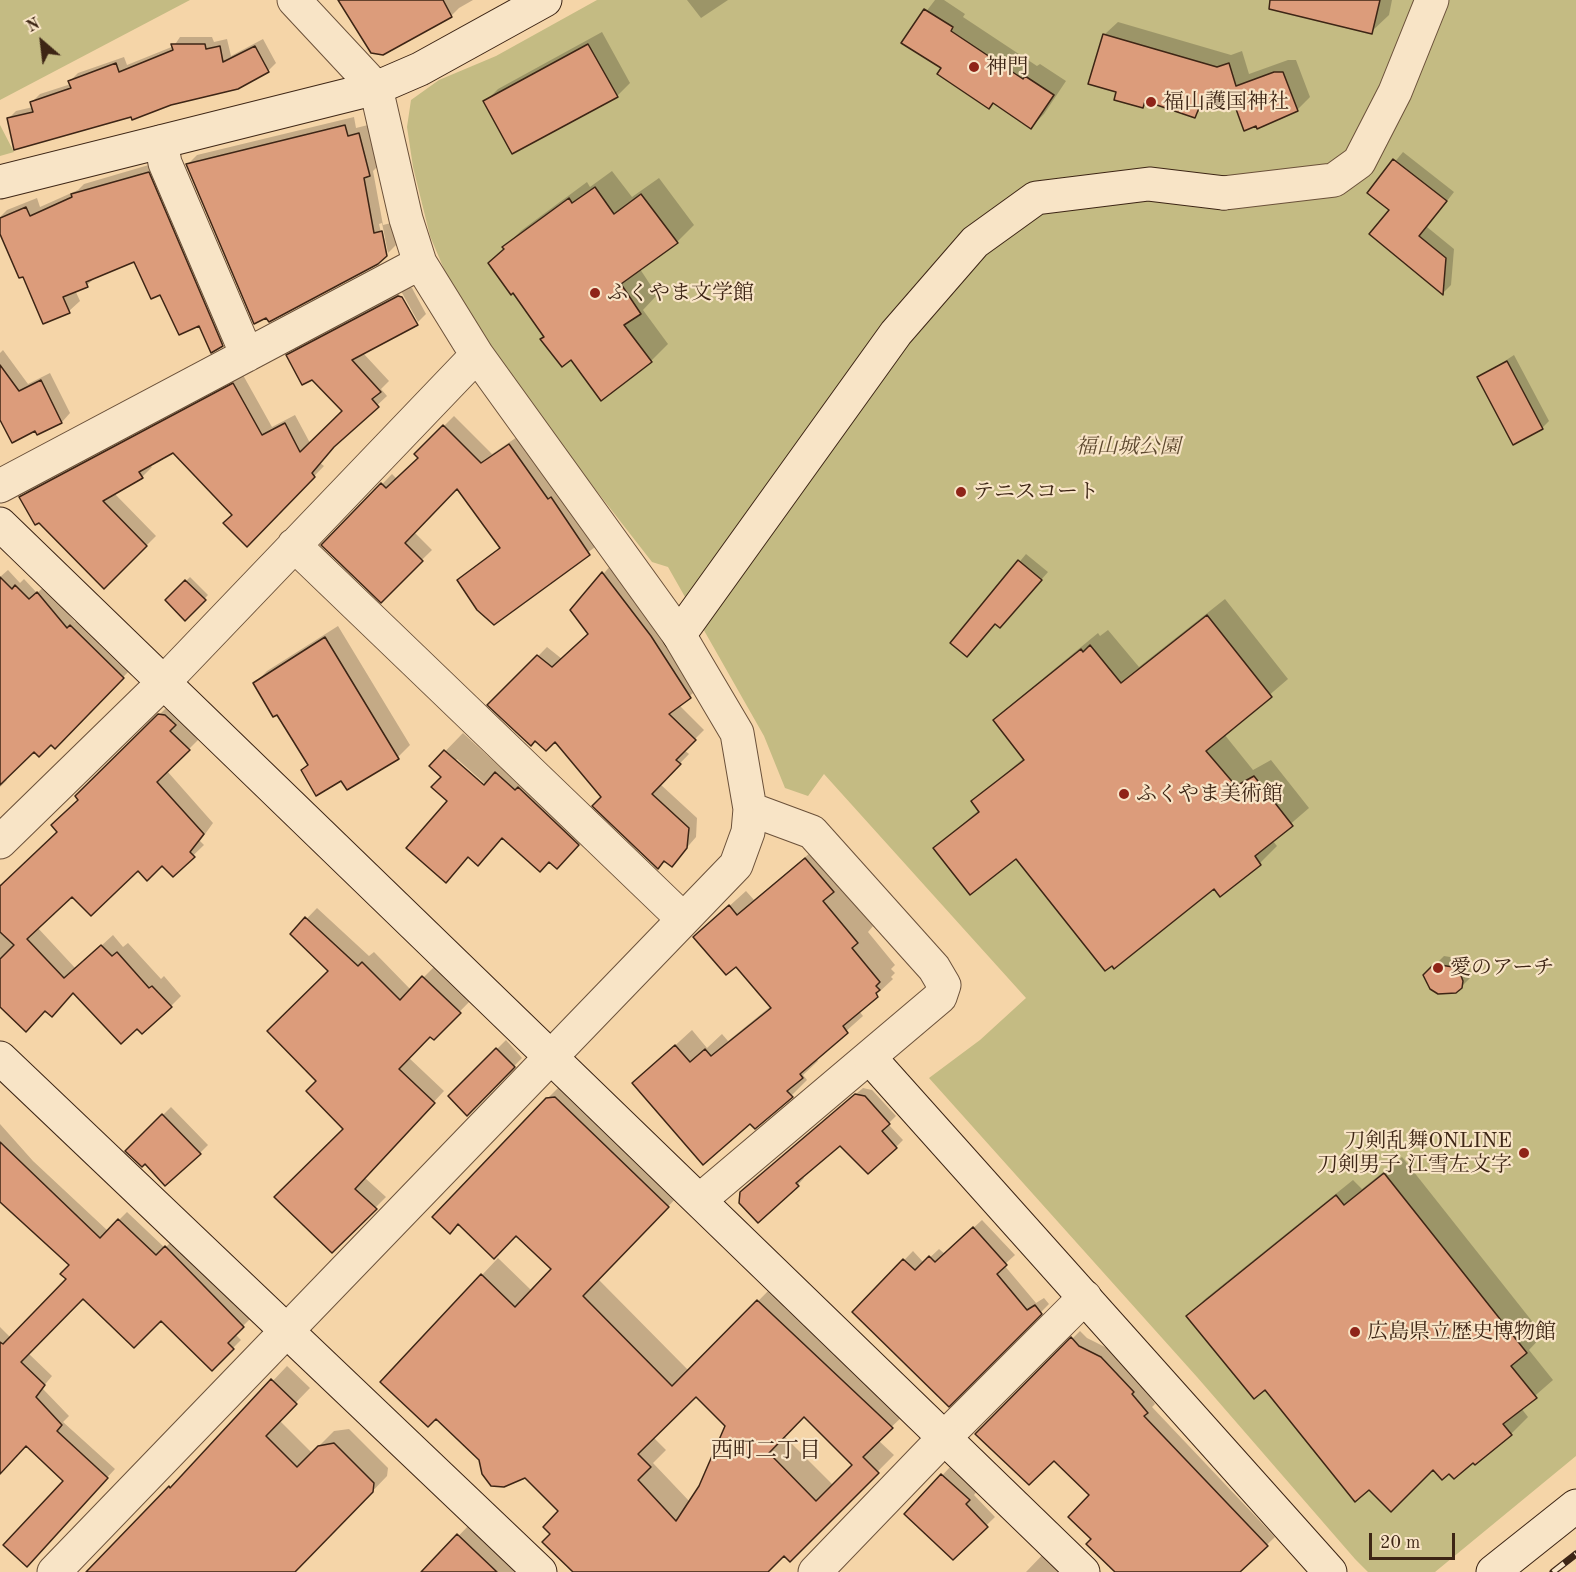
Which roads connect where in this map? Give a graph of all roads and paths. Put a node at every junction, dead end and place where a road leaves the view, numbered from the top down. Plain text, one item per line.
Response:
1 (294, 0) edge
2 (545, 0) edge
3 (1432, 0) edge
4 (376, 88) junction
5 (161, 142) junction
6 (0, 182) edge
7 (420, 263) junction
8 (247, 355) junction
9 (477, 355) junction
10 (0, 486) edge
11 (0, 524) edge
12 (294, 544) junction
13 (679, 635) junction
14 (162, 684) junction
15 (750, 809) junction
16 (0, 842) edge
17 (683, 919) junction
18 (551, 1056) junction
19 (0, 1058) edge
20 (870, 1058) junction
21 (700, 1200) junction
22 (1085, 1297) junction
23 (287, 1331) junction
24 (943, 1439) junction
25 (1576, 1506) edge
26 (54, 1572) edge
27 (540, 1572) edge
28 (815, 1572) edge
29 (1083, 1572) edge
30 (1330, 1572) edge
31 (1492, 1572) edge

1 - 4 street
2 - 4 street
3 - 13 street
4 - 5 street
4 - 7 street
5 - 6 street
5 - 8 street
7 - 8 street
7 - 9 street
8 - 10 street
9 - 12 street
9 - 13 street
11 - 14 street
12 - 14 street
12 - 17 street
13 - 15 street
14 - 16 street
14 - 18 street
15 - 17 street
15 - 20 street
17 - 18 street
18 - 21 street
18 - 23 street
19 - 23 street
20 - 21 street
20 - 22 street
21 - 24 street
22 - 24 street
22 - 30 street
23 - 26 street
23 - 27 street
24 - 28 street
24 - 29 street
25 - 31 street

